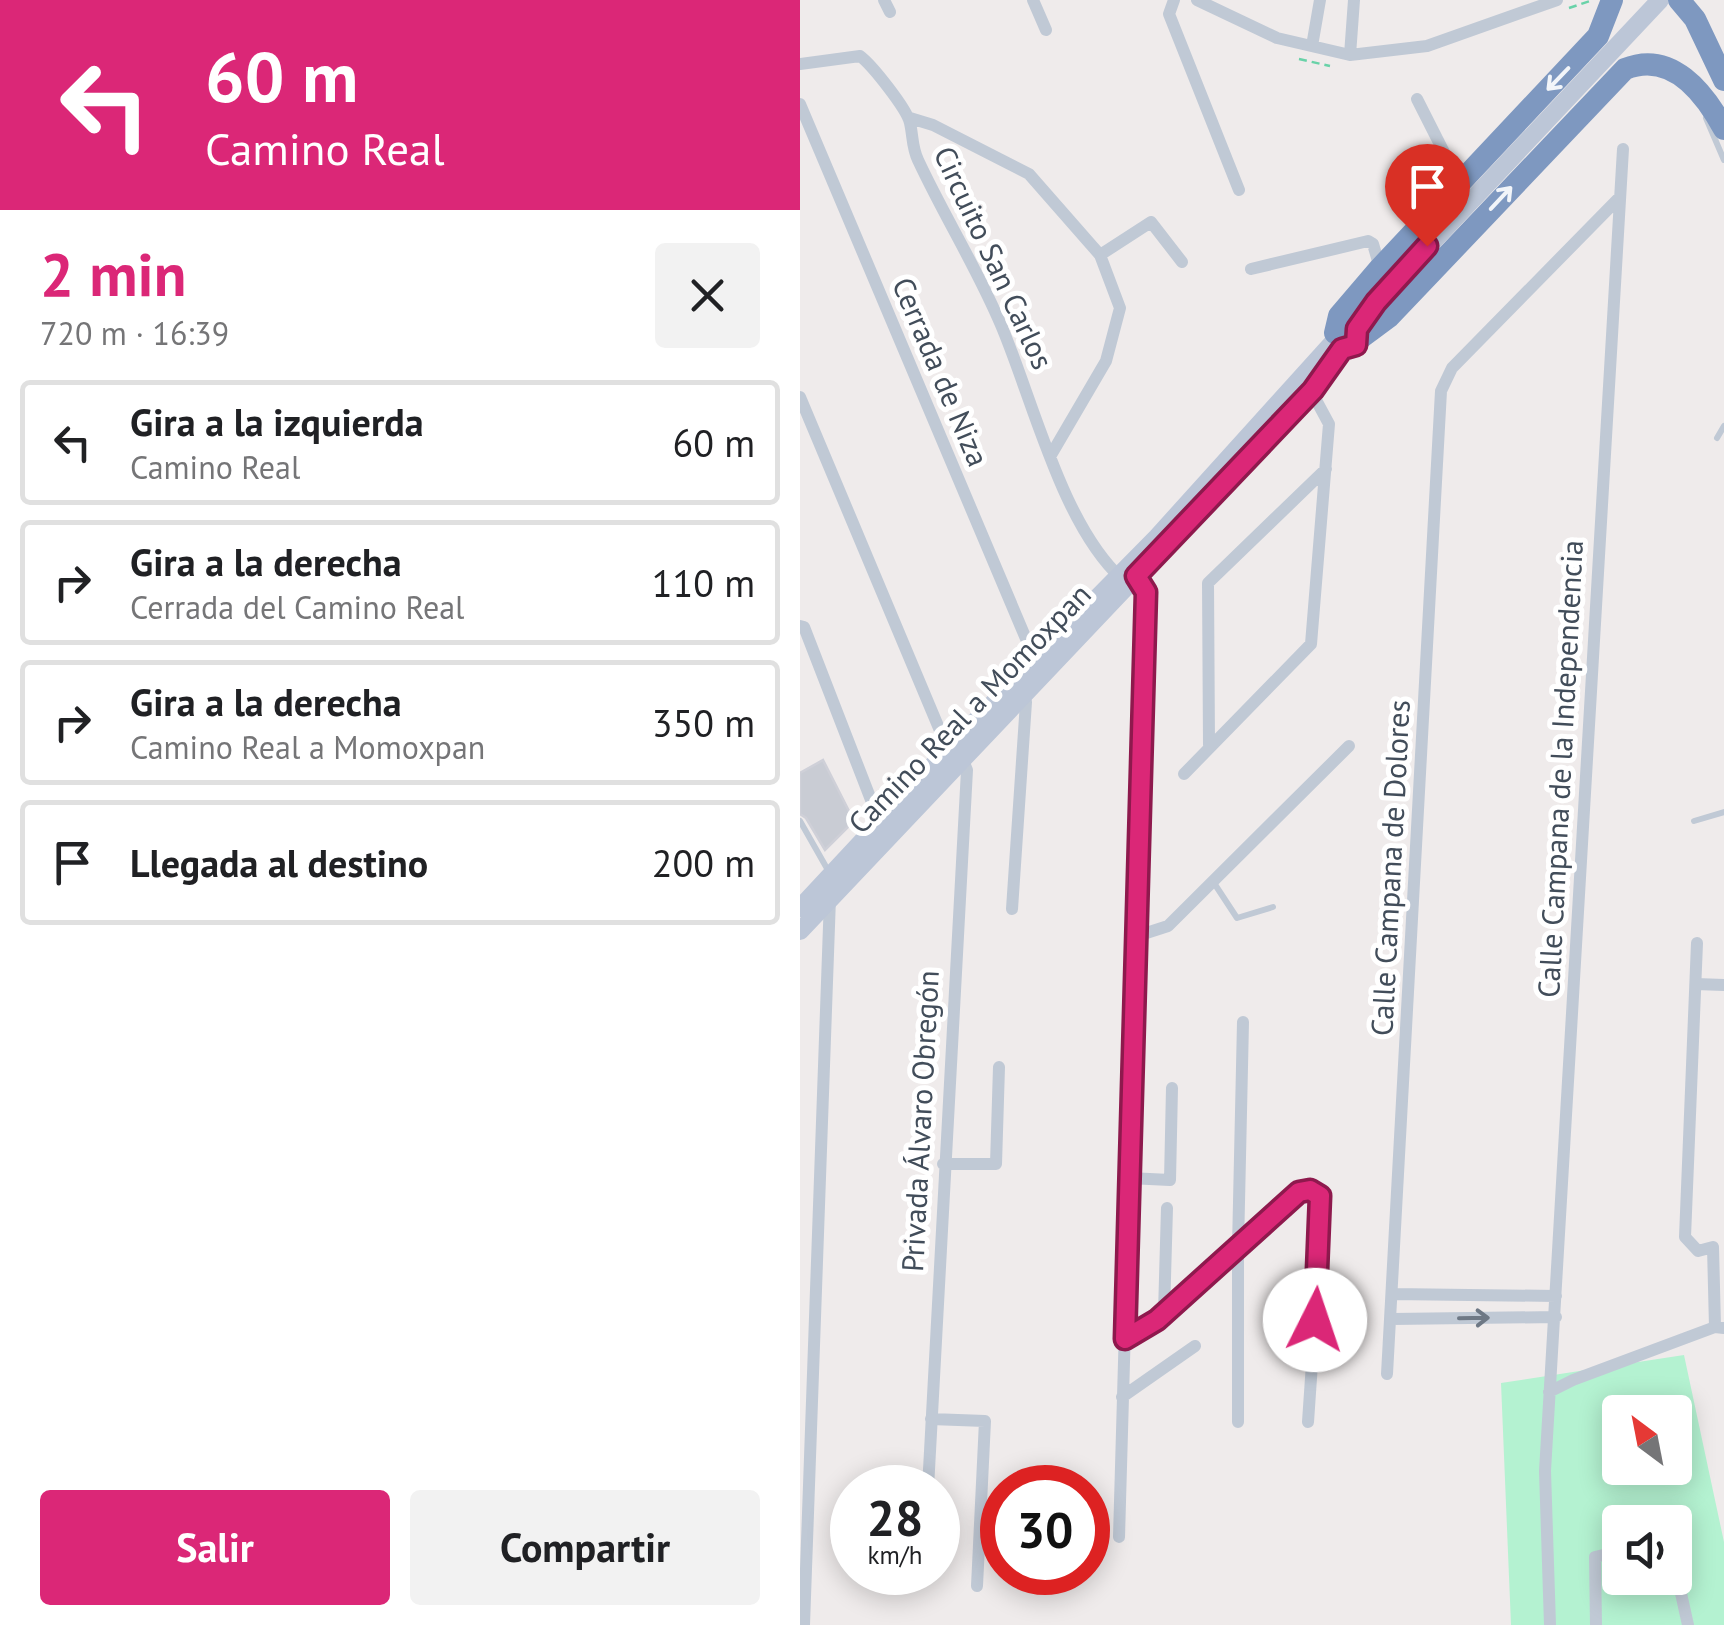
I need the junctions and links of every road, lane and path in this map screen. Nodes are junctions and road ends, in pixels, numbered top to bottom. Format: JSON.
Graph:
{"nodes":[{"id":1,"x":1033,"y":0,"type":"edge"},
{"id":2,"x":1174,"y":0,"type":"edge"},
{"id":3,"x":1197,"y":0,"type":"edge"},
{"id":4,"x":1320,"y":0,"type":"edge"},
{"id":5,"x":1354,"y":0,"type":"edge"},
{"id":6,"x":1557,"y":0,"type":"edge"},
{"id":7,"x":1612,"y":0,"type":"edge"},
{"id":8,"x":1660,"y":0,"type":"edge"},
{"id":9,"x":1680,"y":0,"type":"edge"},
{"id":10,"x":1046,"y":30,"type":"dead end"},
{"id":11,"x":1312,"y":46,"type":"junction"},
{"id":12,"x":1350,"y":56,"type":"junction"},
{"id":13,"x":800,"y":64,"type":"edge"},
{"id":14,"x":1724,"y":80,"type":"edge"},
{"id":15,"x":1705,"y":97,"type":"junction"},
{"id":16,"x":1417,"y":99,"type":"dead end"},
{"id":17,"x":800,"y":104,"type":"edge"},
{"id":18,"x":910,"y":118,"type":"junction"},
{"id":19,"x":1724,"y":128,"type":"edge"},
{"id":20,"x":1623,"y":149,"type":"dead end"},
{"id":21,"x":1724,"y":160,"type":"edge"},
{"id":22,"x":1458,"y":182,"type":"junction"},
{"id":23,"x":1239,"y":190,"type":"dead end"},
{"id":24,"x":1619,"y":198,"type":"junction"},
{"id":25,"x":1100,"y":255,"type":"junction"},
{"id":26,"x":1182,"y":262,"type":"dead end"},
{"id":27,"x":1378,"y":262,"type":"junction"},
{"id":28,"x":1252,"y":269,"type":"dead end"},
{"id":29,"x":1343,"y":340,"type":"junction"},
{"id":30,"x":1307,"y":385,"type":"junction"},
{"id":31,"x":800,"y":398,"type":"edge"},
{"id":32,"x":1724,"y":426,"type":"edge"},
{"id":33,"x":1717,"y":438,"type":"dead end"},
{"id":34,"x":1051,"y":455,"type":"junction"},
{"id":35,"x":1326,"y":469,"type":"junction"},
{"id":36,"x":1126,"y":576,"type":"junction"},
{"id":37,"x":800,"y":626,"type":"edge"},
{"id":38,"x":1035,"y":660,"type":"junction"},
{"id":39,"x":1022,"y":695,"type":"junction"},
{"id":40,"x":1209,"y":746,"type":"junction"},
{"id":41,"x":1348,"y":746,"type":"dead end"},
{"id":42,"x":957,"y":752,"type":"junction"},
{"id":43,"x":1184,"y":774,"type":"dead end"},
{"id":44,"x":1724,"y":814,"type":"edge"},
{"id":45,"x":1694,"y":821,"type":"dead end"},
{"id":46,"x":800,"y":822,"type":"edge"},
{"id":47,"x":880,"y":822,"type":"junction"},
{"id":48,"x":831,"y":875,"type":"junction"},
{"id":49,"x":1213,"y":882,"type":"junction"},
{"id":50,"x":830,"y":897,"type":"junction"},
{"id":51,"x":1273,"y":907,"type":"dead end"},
{"id":52,"x":800,"y":908,"type":"edge"},
{"id":53,"x":1012,"y":909,"type":"dead end"},
{"id":54,"x":800,"y":931,"type":"edge"},
{"id":55,"x":1134,"y":937,"type":"junction"},
{"id":56,"x":1697,"y":943,"type":"dead end"},
{"id":57,"x":1696,"y":984,"type":"junction"},
{"id":58,"x":1724,"y":985,"type":"edge"},
{"id":59,"x":1243,"y":1022,"type":"dead end"},
{"id":60,"x":999,"y":1067,"type":"dead end"},
{"id":61,"x":1172,"y":1088,"type":"dead end"},
{"id":62,"x":943,"y":1164,"type":"junction"},
{"id":63,"x":1129,"y":1178,"type":"junction"},
{"id":64,"x":1167,"y":1208,"type":"dead end"},
{"id":65,"x":1719,"y":1245,"type":"edge"},
{"id":66,"x":1238,"y":1247,"type":"junction"},
{"id":67,"x":1394,"y":1294,"type":"junction"},
{"id":68,"x":1556,"y":1296,"type":"junction"},
{"id":69,"x":1164,"y":1313,"type":"junction"},
{"id":70,"x":1556,"y":1316,"type":"junction"},
{"id":71,"x":1392,"y":1319,"type":"junction"},
{"id":72,"x":1720,"y":1328,"type":"edge"},
{"id":73,"x":1125,"y":1339,"type":"junction"},
{"id":74,"x":1195,"y":1346,"type":"dead end"},
{"id":75,"x":1387,"y":1374,"type":"dead end"},
{"id":76,"x":1549,"y":1392,"type":"junction"},
{"id":77,"x":1122,"y":1397,"type":"junction"},
{"id":78,"x":931,"y":1419,"type":"junction"},
{"id":79,"x":1238,"y":1422,"type":"dead end"},
{"id":80,"x":1308,"y":1422,"type":"dead end"},
{"id":81,"x":929,"y":1465,"type":"edge"},
{"id":82,"x":1119,"y":1537,"type":"dead end"},
{"id":83,"x":1602,"y":1555,"type":"edge"},
{"id":84,"x":977,"y":1586,"type":"dead end"},
{"id":85,"x":1681,"y":1595,"type":"edge"},
{"id":86,"x":804,"y":1625,"type":"edge"},
{"id":87,"x":1550,"y":1625,"type":"edge"},
{"id":88,"x":1596,"y":1625,"type":"edge"},
{"id":89,"x":1688,"y":1625,"type":"edge"}],
"edges":[{"from":1,"to":10,"type":"street"},
{"from":2,"to":23,"type":"street"},
{"from":3,"to":11,"type":"street"},
{"from":4,"to":11,"type":"street"},
{"from":5,"to":12,"type":"street"},
{"from":6,"to":12,"type":"street"},
{"from":7,"to":22,"type":"highway","one_way":true},
{"from":8,"to":29,"type":"street","name":"Camino Real a Momoxpan"},
{"from":9,"to":14,"type":"highway"},
{"from":11,"to":12,"type":"street"},
{"from":13,"to":18,"type":"street"},
{"from":15,"to":19,"type":"highway"},
{"from":15,"to":21,"type":"lane"},
{"from":29,"to":15,"type":"highway","one_way":true},
{"from":16,"to":22,"type":"street"},
{"from":17,"to":38,"type":"street","name":"Cerrada de Niza"},
{"from":18,"to":25,"type":"street","name":"Circuito San Carlos"},
{"from":18,"to":34,"type":"street","name":"Circuito San Carlos"},
{"from":20,"to":24,"type":"street","name":"Calle Campana de la Independencia"},
{"from":22,"to":27,"type":"highway"},
{"from":24,"to":67,"type":"street","name":"Calle Campana de Dolores"},
{"from":24,"to":68,"type":"street","name":"Calle Campana de la Independencia"},
{"from":25,"to":26,"type":"street"},
{"from":25,"to":34,"type":"street","name":"Circuito San Carlos"},
{"from":27,"to":28,"type":"street"},
{"from":27,"to":29,"type":"highway"},
{"from":29,"to":30,"type":"street","name":"Camino Real a Momoxpan"},
{"from":30,"to":35,"type":"street"},
{"from":30,"to":36,"type":"street","name":"Camino Real a Momoxpan"},
{"from":31,"to":42,"type":"street"},
{"from":32,"to":33,"type":"lane"},
{"from":34,"to":36,"type":"street","name":"Circuito San Carlos"},
{"from":35,"to":40,"type":"street"},
{"from":35,"to":40,"type":"street"},
{"from":36,"to":38,"type":"street","name":"Camino Real a Momoxpan"},
{"from":36,"to":39,"type":"street","name":"Camino Real a Momoxpan"},
{"from":36,"to":55,"type":"street"},
{"from":37,"to":47,"type":"street"},
{"from":38,"to":42,"type":"street","name":"Camino Real a Momoxpan"},
{"from":39,"to":42,"type":"street","name":"Camino Real a Momoxpan"},
{"from":39,"to":53,"type":"street"},
{"from":40,"to":43,"type":"street"},
{"from":41,"to":49,"type":"street"},
{"from":42,"to":47,"type":"street","name":"Camino Real a Momoxpan"},
{"from":42,"to":50,"type":"street","name":"Camino Real a Momoxpan"},
{"from":42,"to":62,"type":"street","name":"Privada Álvaro Obregón"},
{"from":44,"to":45,"type":"lane"},
{"from":46,"to":48,"type":"lane"},
{"from":47,"to":48,"type":"street","name":"Camino Real a Momoxpan"},
{"from":48,"to":50,"type":"street"},
{"from":48,"to":52,"type":"street","name":"Camino Real a Momoxpan"},
{"from":49,"to":51,"type":"lane"},
{"from":49,"to":55,"type":"street"},
{"from":50,"to":54,"type":"street","name":"Camino Real a Momoxpan"},
{"from":50,"to":86,"type":"street"},
{"from":55,"to":63,"type":"street"},
{"from":56,"to":57,"type":"street"},
{"from":57,"to":58,"type":"street"},
{"from":57,"to":65,"type":"street"},
{"from":59,"to":66,"type":"street"},
{"from":60,"to":62,"type":"street"},
{"from":61,"to":63,"type":"street"},
{"from":62,"to":78,"type":"street","name":"Privada Álvaro Obregón"},
{"from":63,"to":73,"type":"street"},
{"from":64,"to":69,"type":"street"},
{"from":65,"to":72,"type":"street"},
{"from":66,"to":69,"type":"street"},
{"from":66,"to":79,"type":"street"},
{"from":66,"to":80,"type":"street"},
{"from":67,"to":68,"type":"street"},
{"from":67,"to":71,"type":"street","name":"Calle Campana de Dolores"},
{"from":68,"to":70,"type":"street","name":"Calle Campana de la Independencia"},
{"from":69,"to":73,"type":"street"},
{"from":71,"to":70,"type":"street","one_way":true},
{"from":70,"to":76,"type":"street","name":"Calle Campana de la Independencia"},
{"from":71,"to":75,"type":"street","name":"Calle Campana de Dolores"},
{"from":72,"to":76,"type":"street"},
{"from":73,"to":77,"type":"street"},
{"from":74,"to":77,"type":"street"},
{"from":76,"to":87,"type":"street","name":"Calle Campana de la Independencia"},
{"from":77,"to":82,"type":"street"},
{"from":78,"to":81,"type":"street","name":"Privada Álvaro Obregón"},
{"from":78,"to":84,"type":"street"},
{"from":83,"to":88,"type":"street"},
{"from":85,"to":89,"type":"street"}]}
